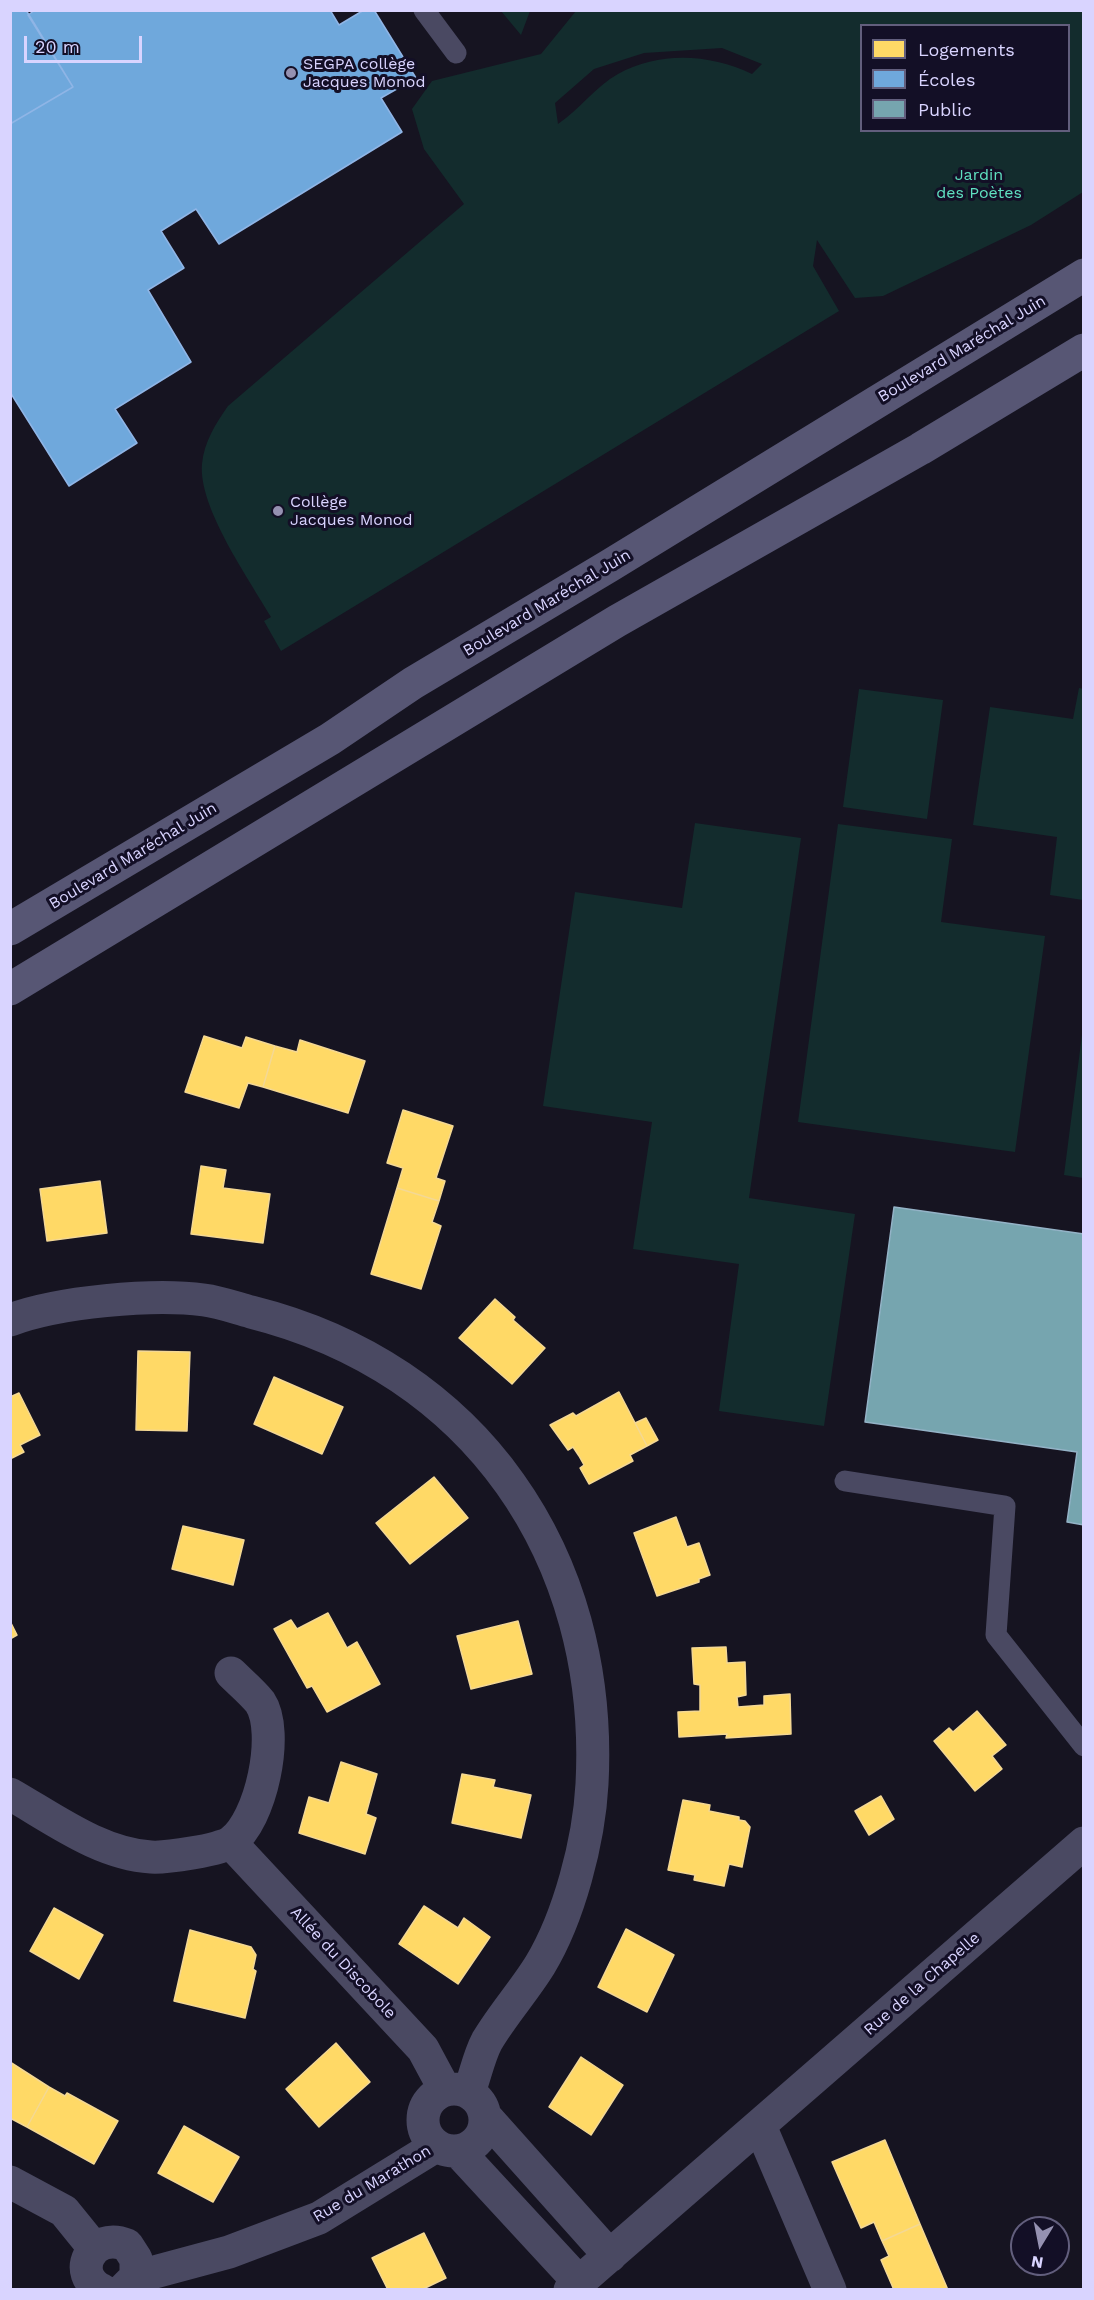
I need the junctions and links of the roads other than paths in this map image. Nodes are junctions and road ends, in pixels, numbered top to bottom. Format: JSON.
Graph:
{"nodes":[{"id":1,"x":424,"y":10,"type":"edge"},
{"id":2,"x":456,"y":53,"type":"dead end"},
{"id":3,"x":1083,"y":275,"type":"edge"},
{"id":4,"x":1083,"y":350,"type":"edge"},
{"id":5,"x":10,"y":929,"type":"edge"},
{"id":6,"x":10,"y":989,"type":"edge"},
{"id":7,"x":10,"y":1320,"type":"edge"},
{"id":8,"x":846,"y":1481,"type":"dead end"},
{"id":9,"x":231,"y":1673,"type":"dead end"},
{"id":10,"x":1083,"y":1746,"type":"edge"},
{"id":11,"x":10,"y":1794,"type":"edge"},
{"id":12,"x":231,"y":1843,"type":"junction"},
{"id":13,"x":1083,"y":1843,"type":"edge"},
{"id":14,"x":466,"y":2100,"type":"junction"},
{"id":15,"x":760,"y":2126,"type":"junction"},
{"id":16,"x":447,"y":2148,"type":"junction"},
{"id":17,"x":10,"y":2182,"type":"edge"},
{"id":18,"x":94,"y":2248,"type":"junction"},
{"id":19,"x":610,"y":2256,"type":"junction"},
{"id":20,"x":574,"y":2285,"type":"edge"},
{"id":21,"x":110,"y":2286,"type":"edge"},
{"id":22,"x":830,"y":2289,"type":"edge"}],
"edges":[{"from":1,"to":2,"type":"lane"},
{"from":3,"to":5,"type":"main road","name":"Boulevard Maréchal Juin"},
{"from":4,"to":6,"type":"main road"},
{"from":7,"to":14,"type":"street"},
{"from":8,"to":10,"type":"lane"},
{"from":9,"to":12,"type":"street"},
{"from":11,"to":12,"type":"street"},
{"from":12,"to":14,"type":"street","name":"Allée du Discobole"},
{"from":13,"to":15,"type":"street","name":"Rue de la Chapelle"},
{"from":14,"to":16,"type":"street"},
{"from":14,"to":16,"type":"street"},
{"from":14,"to":19,"type":"street"},
{"from":15,"to":19,"type":"street","name":"Rue de la Chapelle"},
{"from":15,"to":22,"type":"street"},
{"from":16,"to":20,"type":"street"},
{"from":16,"to":21,"type":"street","name":"Rue du Marathon"},
{"from":17,"to":18,"type":"street"},
{"from":18,"to":21,"type":"street"},
{"from":18,"to":21,"type":"street"},
{"from":19,"to":20,"type":"street","name":"Rue de la Chapelle"}]}
